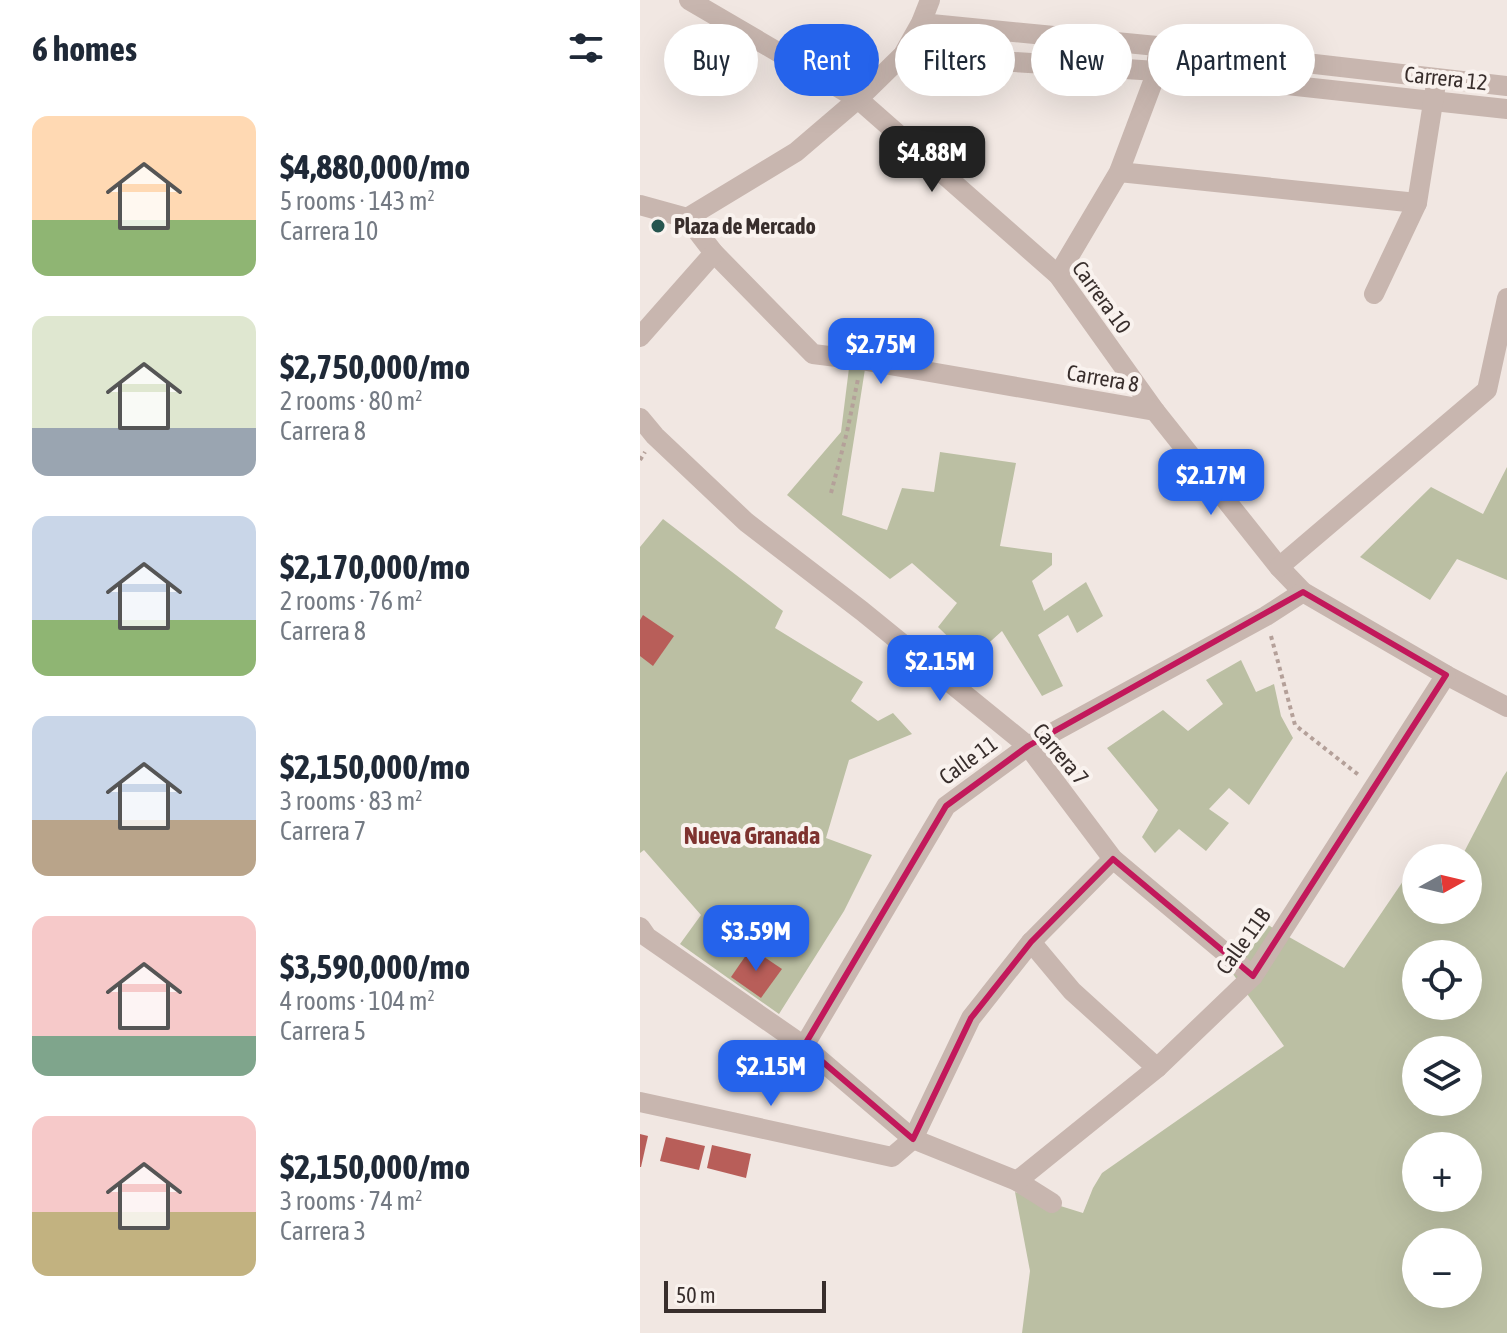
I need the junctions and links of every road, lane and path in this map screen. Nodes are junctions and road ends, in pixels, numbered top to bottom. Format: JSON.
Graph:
{"nodes":[{"id":1,"x":689,"y":0,"type":"edge"},
{"id":2,"x":930,"y":0,"type":"edge"},
{"id":3,"x":921,"y":23,"type":"joint"},
{"id":4,"x":1148,"y":45,"type":"edge"},
{"id":5,"x":1015,"y":62,"type":"edge"},
{"id":6,"x":895,"y":63,"type":"edge"},
{"id":7,"x":1315,"y":63,"type":"edge"},
{"id":8,"x":1148,"y":70,"type":"edge"},
{"id":9,"x":1437,"y":77,"type":"junction"},
{"id":10,"x":1507,"y":86,"type":"edge"},
{"id":11,"x":1315,"y":88,"type":"edge"},
{"id":12,"x":1148,"y":95,"type":"edge"},
{"id":13,"x":858,"y":99,"type":"junction"},
{"id":14,"x":1434,"y":101,"type":"junction"},
{"id":15,"x":1507,"y":109,"type":"edge"},
{"id":16,"x":1119,"y":172,"type":"junction"},
{"id":17,"x":1417,"y":203,"type":"junction"},
{"id":18,"x":640,"y":205,"type":"edge"},
{"id":19,"x":687,"y":218,"type":"junction"},
{"id":20,"x":714,"y":253,"type":"junction"},
{"id":21,"x":1058,"y":275,"type":"junction"},
{"id":22,"x":1374,"y":294,"type":"dead end"},
{"id":23,"x":1507,"y":298,"type":"edge"},
{"id":24,"x":640,"y":337,"type":"edge"},
{"id":25,"x":861,"y":360,"type":"junction"},
{"id":26,"x":1487,"y":390,"type":"junction"},
{"id":27,"x":1507,"y":395,"type":"edge"},
{"id":28,"x":1155,"y":411,"type":"junction"},
{"id":29,"x":640,"y":418,"type":"edge"},
{"id":30,"x":831,"y":493,"type":"dead end"},
{"id":31,"x":1279,"y":567,"type":"junction"},
{"id":32,"x":1303,"y":592,"type":"junction"},
{"id":33,"x":1266,"y":616,"type":"junction"},
{"id":34,"x":1446,"y":675,"type":"junction"},
{"id":35,"x":1507,"y":707,"type":"edge"},
{"id":36,"x":1028,"y":746,"type":"junction"},
{"id":37,"x":1375,"y":787,"type":"junction"},
{"id":38,"x":1113,"y":859,"type":"junction"},
{"id":39,"x":640,"y":927,"type":"edge"},
{"id":40,"x":1031,"y":942,"type":"junction"},
{"id":41,"x":1253,"y":976,"type":"junction"},
{"id":42,"x":804,"y":1046,"type":"junction"},
{"id":43,"x":1157,"y":1068,"type":"junction"},
{"id":44,"x":640,"y":1102,"type":"edge"},
{"id":45,"x":913,"y":1139,"type":"junction"},
{"id":46,"x":1017,"y":1181,"type":"junction"},
{"id":47,"x":1052,"y":1203,"type":"dead end"}],
"edges":[{"from":1,"to":13,"type":"street","name":"Carrera 10"},
{"from":2,"to":3,"type":"street"},
{"from":3,"to":4,"type":"street","name":"Carrera 12"},
{"from":5,"to":8,"type":"street","name":"Carrera 12"},
{"from":6,"to":13,"type":"street"},
{"from":7,"to":9,"type":"street","name":"Carrera 12"},
{"from":9,"to":10,"type":"street","name":"Carrera 12"},
{"from":9,"to":14,"type":"street"},
{"from":11,"to":14,"type":"street","name":"Carrera 12"},
{"from":12,"to":16,"type":"street"},
{"from":13,"to":19,"type":"street"},
{"from":13,"to":21,"type":"street","name":"Carrera 10"},
{"from":14,"to":15,"type":"street","name":"Carrera 12"},
{"from":14,"to":17,"type":"street"},
{"from":16,"to":17,"type":"street"},
{"from":16,"to":21,"type":"street"},
{"from":17,"to":22,"type":"street"},
{"from":18,"to":19,"type":"street"},
{"from":19,"to":20,"type":"street","name":"Carrera 8"},
{"from":20,"to":24,"type":"street"},
{"from":20,"to":25,"type":"street","name":"Carrera 8"},
{"from":21,"to":28,"type":"street","name":"Carrera 10"},
{"from":23,"to":26,"type":"street"},
{"from":25,"to":28,"type":"street","name":"Carrera 8"},
{"from":25,"to":30,"type":"path"},
{"from":26,"to":27,"type":"street"},
{"from":26,"to":31,"type":"street"},
{"from":28,"to":31,"type":"street","name":"Carrera 8"},
{"from":29,"to":36,"type":"street","name":"Carrera 7"},
{"from":31,"to":32,"type":"street","name":"Carrera 8"},
{"from":32,"to":33,"type":"street","name":"Calle 11"},
{"from":32,"to":34,"type":"street","name":"Carrera 8"},
{"from":33,"to":36,"type":"street","name":"Calle 11"},
{"from":33,"to":37,"type":"path"},
{"from":34,"to":35,"type":"street","name":"Carrera 8"},
{"from":34,"to":37,"type":"street","name":"Calle 11B"},
{"from":36,"to":38,"type":"street","name":"Carrera 7"},
{"from":36,"to":42,"type":"street","name":"Calle 11"},
{"from":37,"to":41,"type":"street","name":"Calle 11B"},
{"from":38,"to":40,"type":"street"},
{"from":38,"to":41,"type":"street","name":"Carrera 7"},
{"from":39,"to":42,"type":"street"},
{"from":40,"to":43,"type":"street"},
{"from":40,"to":45,"type":"street"},
{"from":41,"to":43,"type":"street","name":"Calle 11B"},
{"from":42,"to":45,"type":"street"},
{"from":43,"to":46,"type":"street","name":"Calle 11B"},
{"from":44,"to":45,"type":"street"},
{"from":45,"to":46,"type":"street"},
{"from":46,"to":47,"type":"street"}]}
